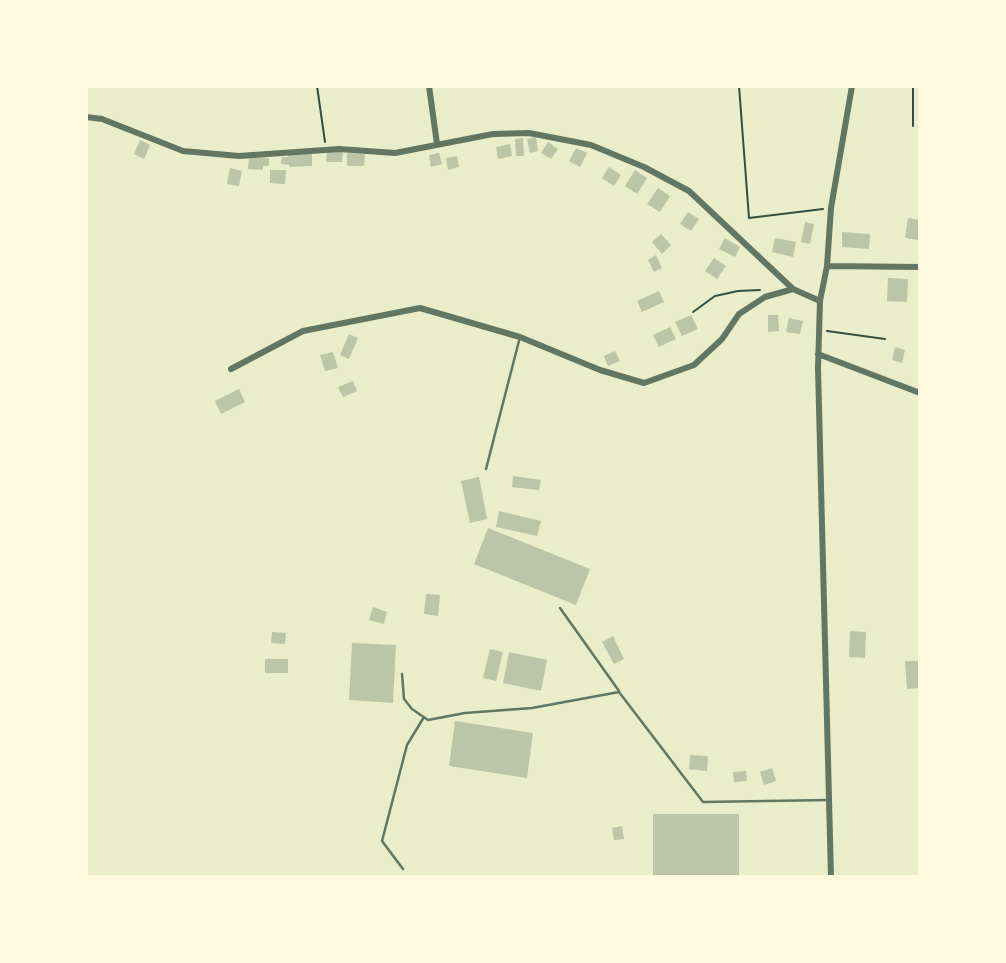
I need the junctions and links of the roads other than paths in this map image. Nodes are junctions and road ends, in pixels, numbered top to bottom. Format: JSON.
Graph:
{"nodes":[{"id":1,"x":429,"y":86,"type":"edge"},
{"id":2,"x":852,"y":86,"type":"edge"},
{"id":3,"x":86,"y":117,"type":"edge"},
{"id":4,"x":438,"y":144,"type":"junction"},
{"id":5,"x":827,"y":266,"type":"junction"},
{"id":6,"x":920,"y":267,"type":"edge"},
{"id":7,"x":793,"y":289,"type":"junction"},
{"id":8,"x":820,"y":301,"type":"junction"},
{"id":9,"x":520,"y":337,"type":"junction"},
{"id":10,"x":818,"y":354,"type":"junction"},
{"id":11,"x":231,"y":369,"type":"dead end"},
{"id":12,"x":920,"y":393,"type":"edge"},
{"id":13,"x":486,"y":469,"type":"dead end"},
{"id":14,"x":560,"y":608,"type":"dead end"},
{"id":15,"x":402,"y":674,"type":"dead end"},
{"id":16,"x":620,"y":692,"type":"junction"},
{"id":17,"x":424,"y":717,"type":"junction"},
{"id":18,"x":829,"y":800,"type":"junction"},
{"id":19,"x":403,"y":869,"type":"dead end"},
{"id":20,"x":831,"y":877,"type":"edge"}],
"edges":[{"from":1,"to":4,"type":"street"},
{"from":2,"to":5,"type":"street"},
{"from":3,"to":4,"type":"street"},
{"from":4,"to":7,"type":"street"},
{"from":5,"to":6,"type":"street"},
{"from":5,"to":8,"type":"street"},
{"from":7,"to":8,"type":"street"},
{"from":7,"to":9,"type":"street"},
{"from":8,"to":10,"type":"street"},
{"from":9,"to":11,"type":"street"},
{"from":9,"to":13,"type":"lane"},
{"from":10,"to":12,"type":"street"},
{"from":10,"to":18,"type":"street"},
{"from":14,"to":16,"type":"lane"},
{"from":15,"to":17,"type":"lane"},
{"from":16,"to":17,"type":"lane"},
{"from":16,"to":18,"type":"lane"},
{"from":17,"to":19,"type":"lane"},
{"from":18,"to":20,"type":"street"}]}
